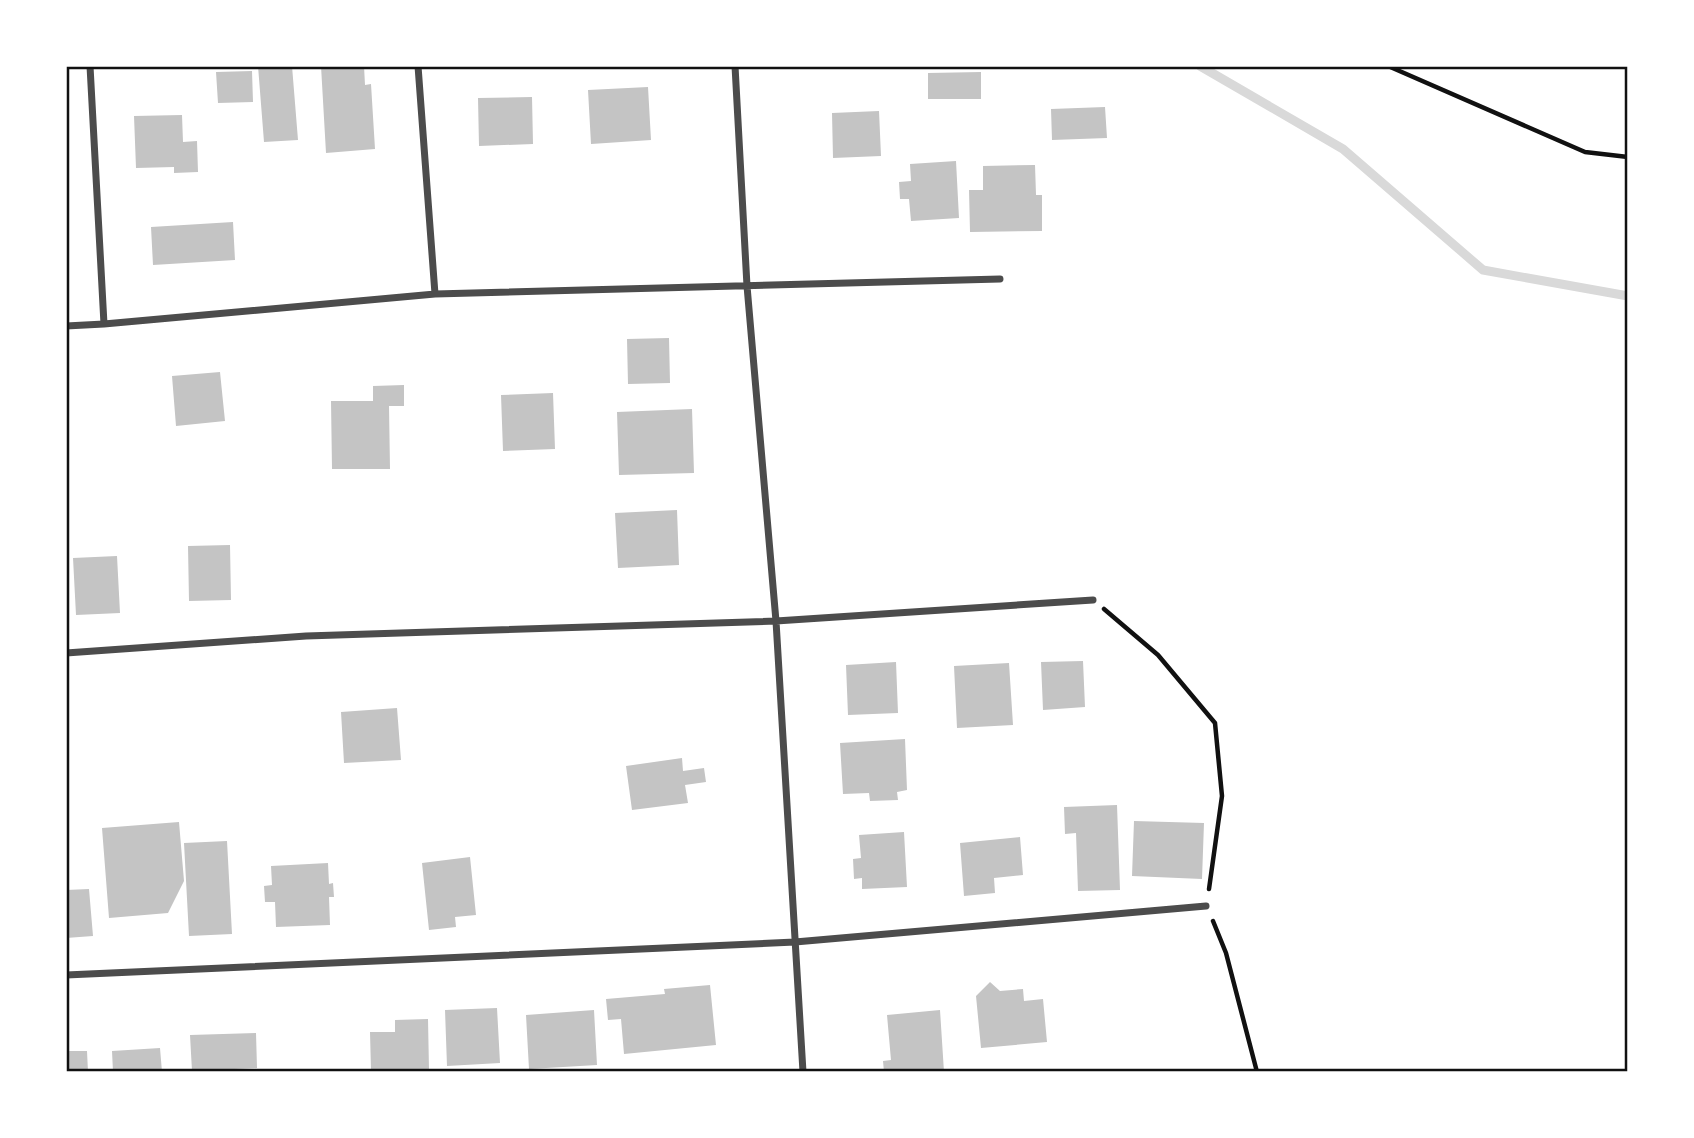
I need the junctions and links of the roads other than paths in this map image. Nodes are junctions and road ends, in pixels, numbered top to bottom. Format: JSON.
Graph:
{"nodes":[{"id":1,"x":90,"y":66,"type":"edge"},
{"id":2,"x":418,"y":66,"type":"edge"},
{"id":3,"x":735,"y":66,"type":"edge"},
{"id":4,"x":1000,"y":279,"type":"dead end"},
{"id":5,"x":747,"y":286,"type":"junction"},
{"id":6,"x":435,"y":294,"type":"junction"},
{"id":7,"x":104,"y":324,"type":"junction"},
{"id":8,"x":66,"y":326,"type":"edge"},
{"id":9,"x":1093,"y":600,"type":"road end"},
{"id":10,"x":776,"y":621,"type":"junction"},
{"id":11,"x":66,"y":653,"type":"edge"},
{"id":12,"x":1206,"y":906,"type":"road end"},
{"id":13,"x":795,"y":942,"type":"junction"},
{"id":14,"x":66,"y":975,"type":"edge"},
{"id":15,"x":803,"y":1072,"type":"edge"}],
"edges":[{"from":1,"to":7,"type":"street"},
{"from":2,"to":6,"type":"street"},
{"from":3,"to":5,"type":"street"},
{"from":4,"to":5,"type":"street"},
{"from":5,"to":6,"type":"street"},
{"from":5,"to":10,"type":"street"},
{"from":6,"to":7,"type":"street"},
{"from":7,"to":8,"type":"street"},
{"from":9,"to":10,"type":"street"},
{"from":10,"to":11,"type":"street"},
{"from":10,"to":13,"type":"street"},
{"from":12,"to":13,"type":"street"},
{"from":13,"to":14,"type":"street"},
{"from":13,"to":15,"type":"street"}]}
